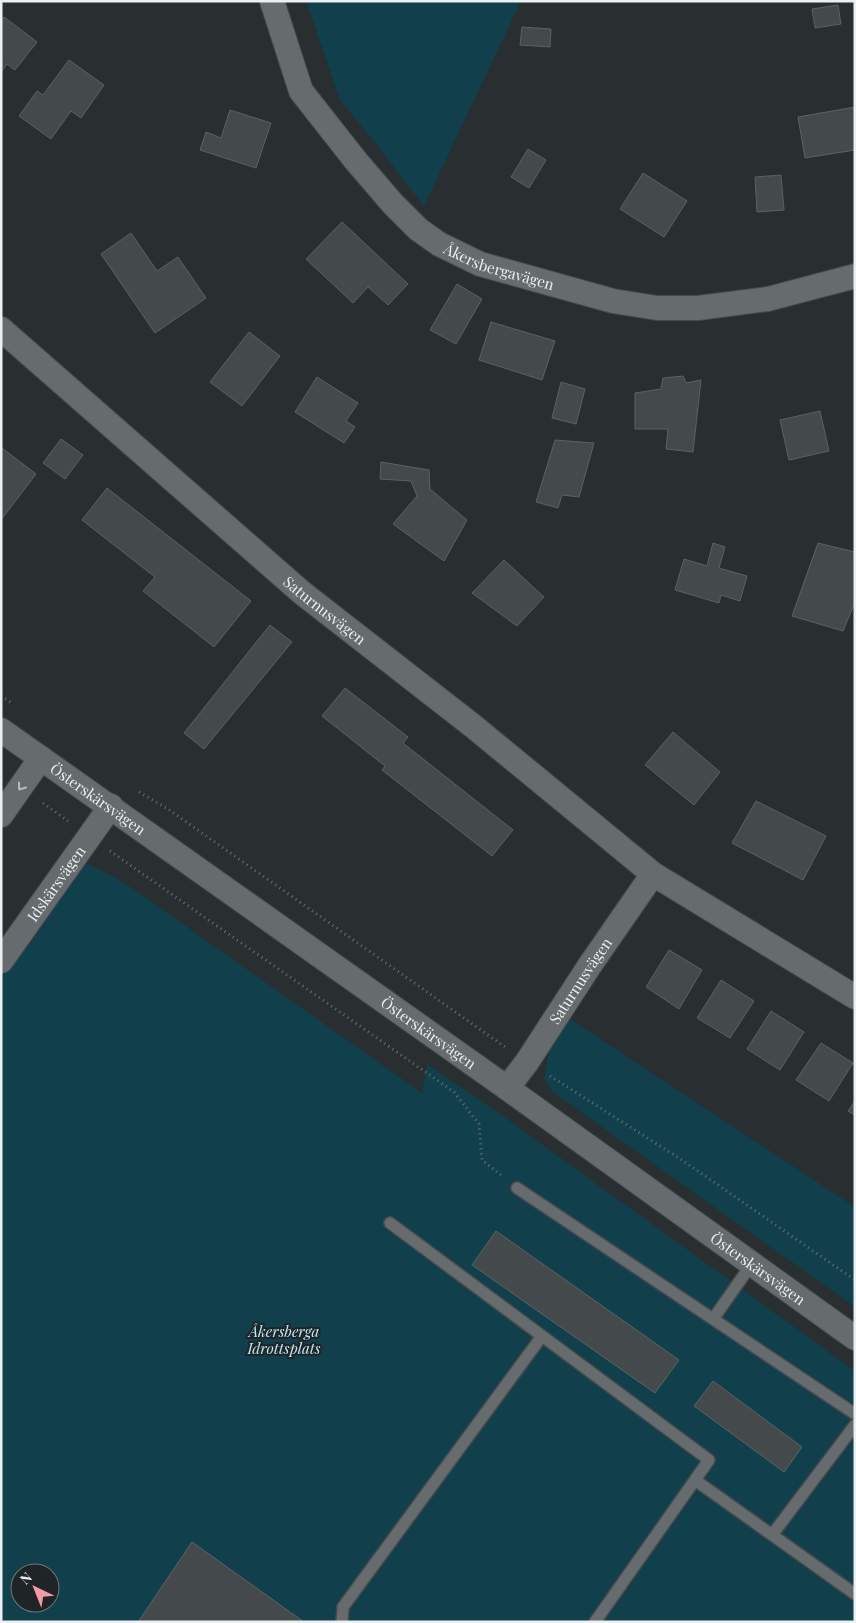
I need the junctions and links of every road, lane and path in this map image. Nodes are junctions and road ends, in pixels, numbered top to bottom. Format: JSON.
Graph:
{"nodes":[{"id":1,"x":272,"y":1,"type":"edge"},
{"id":2,"x":853,"y":1,"type":"edge"},
{"id":3,"x":855,"y":7,"type":"edge"},
{"id":4,"x":855,"y":276,"type":"edge"},
{"id":5,"x":3,"y":335,"type":"edge"},
{"id":6,"x":1,"y":696,"type":"edge"},
{"id":7,"x":17,"y":707,"type":"dead end"},
{"id":8,"x":1,"y":730,"type":"edge"},
{"id":9,"x":41,"y":758,"type":"junction"},
{"id":10,"x":21,"y":788,"type":"junction"},
{"id":11,"x":132,"y":788,"type":"dead end"},
{"id":12,"x":111,"y":806,"type":"junction"},
{"id":13,"x":1,"y":815,"type":"edge"},
{"id":14,"x":90,"y":836,"type":"junction"},
{"id":15,"x":653,"y":874,"type":"junction"},
{"id":16,"x":1,"y":961,"type":"edge"},
{"id":17,"x":855,"y":997,"type":"edge"},
{"id":18,"x":527,"y":1062,"type":"junction"},
{"id":19,"x":508,"y":1088,"type":"junction"},
{"id":20,"x":517,"y":1188,"type":"joint"},
{"id":21,"x":390,"y":1223,"type":"dead end"},
{"id":22,"x":751,"y":1265,"type":"junction"},
{"id":23,"x":855,"y":1280,"type":"edge"},
{"id":24,"x":713,"y":1319,"type":"junction"},
{"id":25,"x":542,"y":1336,"type":"junction"},
{"id":26,"x":855,"y":1338,"type":"edge"},
{"id":27,"x":855,"y":1414,"type":"edge"},
{"id":28,"x":855,"y":1425,"type":"edge"},
{"id":29,"x":696,"y":1480,"type":"junction"},
{"id":30,"x":772,"y":1535,"type":"junction"},
{"id":31,"x":855,"y":1594,"type":"edge"},
{"id":32,"x":342,"y":1622,"type":"edge"},
{"id":33,"x":595,"y":1622,"type":"edge"}],
"edges":[{"from":1,"to":4,"type":"street","name":"Åkersbergavägen"},
{"from":2,"to":3,"type":"path"},
{"from":5,"to":15,"type":"street","name":"Saturnusvägen"},
{"from":6,"to":7,"type":"path"},
{"from":8,"to":9,"type":"street","name":"Österskärsvägen"},
{"from":9,"to":10,"type":"street","one_way":true},
{"from":9,"to":12,"type":"street","name":"Österskärsvägen"},
{"from":10,"to":13,"type":"street"},
{"from":10,"to":14,"type":"path"},
{"from":11,"to":18,"type":"path"},
{"from":12,"to":14,"type":"street","name":"Idskärsvägen"},
{"from":12,"to":19,"type":"street","name":"Österskärsvägen"},
{"from":14,"to":16,"type":"street","name":"Idskärsvägen"},
{"from":14,"to":20,"type":"path"},
{"from":15,"to":17,"type":"street","name":"Saturnusvägen"},
{"from":15,"to":18,"type":"street","name":"Saturnusvägen"},
{"from":18,"to":19,"type":"street","name":"Saturnusvägen"},
{"from":18,"to":23,"type":"path"},
{"from":19,"to":22,"type":"street","name":"Österskärsvägen"},
{"from":20,"to":24,"type":"lane"},
{"from":21,"to":25,"type":"lane"},
{"from":22,"to":24,"type":"lane"},
{"from":22,"to":26,"type":"street","name":"Österskärsvägen"},
{"from":24,"to":27,"type":"lane"},
{"from":25,"to":29,"type":"lane"},
{"from":25,"to":32,"type":"lane"},
{"from":28,"to":30,"type":"lane"},
{"from":29,"to":30,"type":"lane"},
{"from":29,"to":33,"type":"lane"},
{"from":30,"to":31,"type":"lane"}]}
